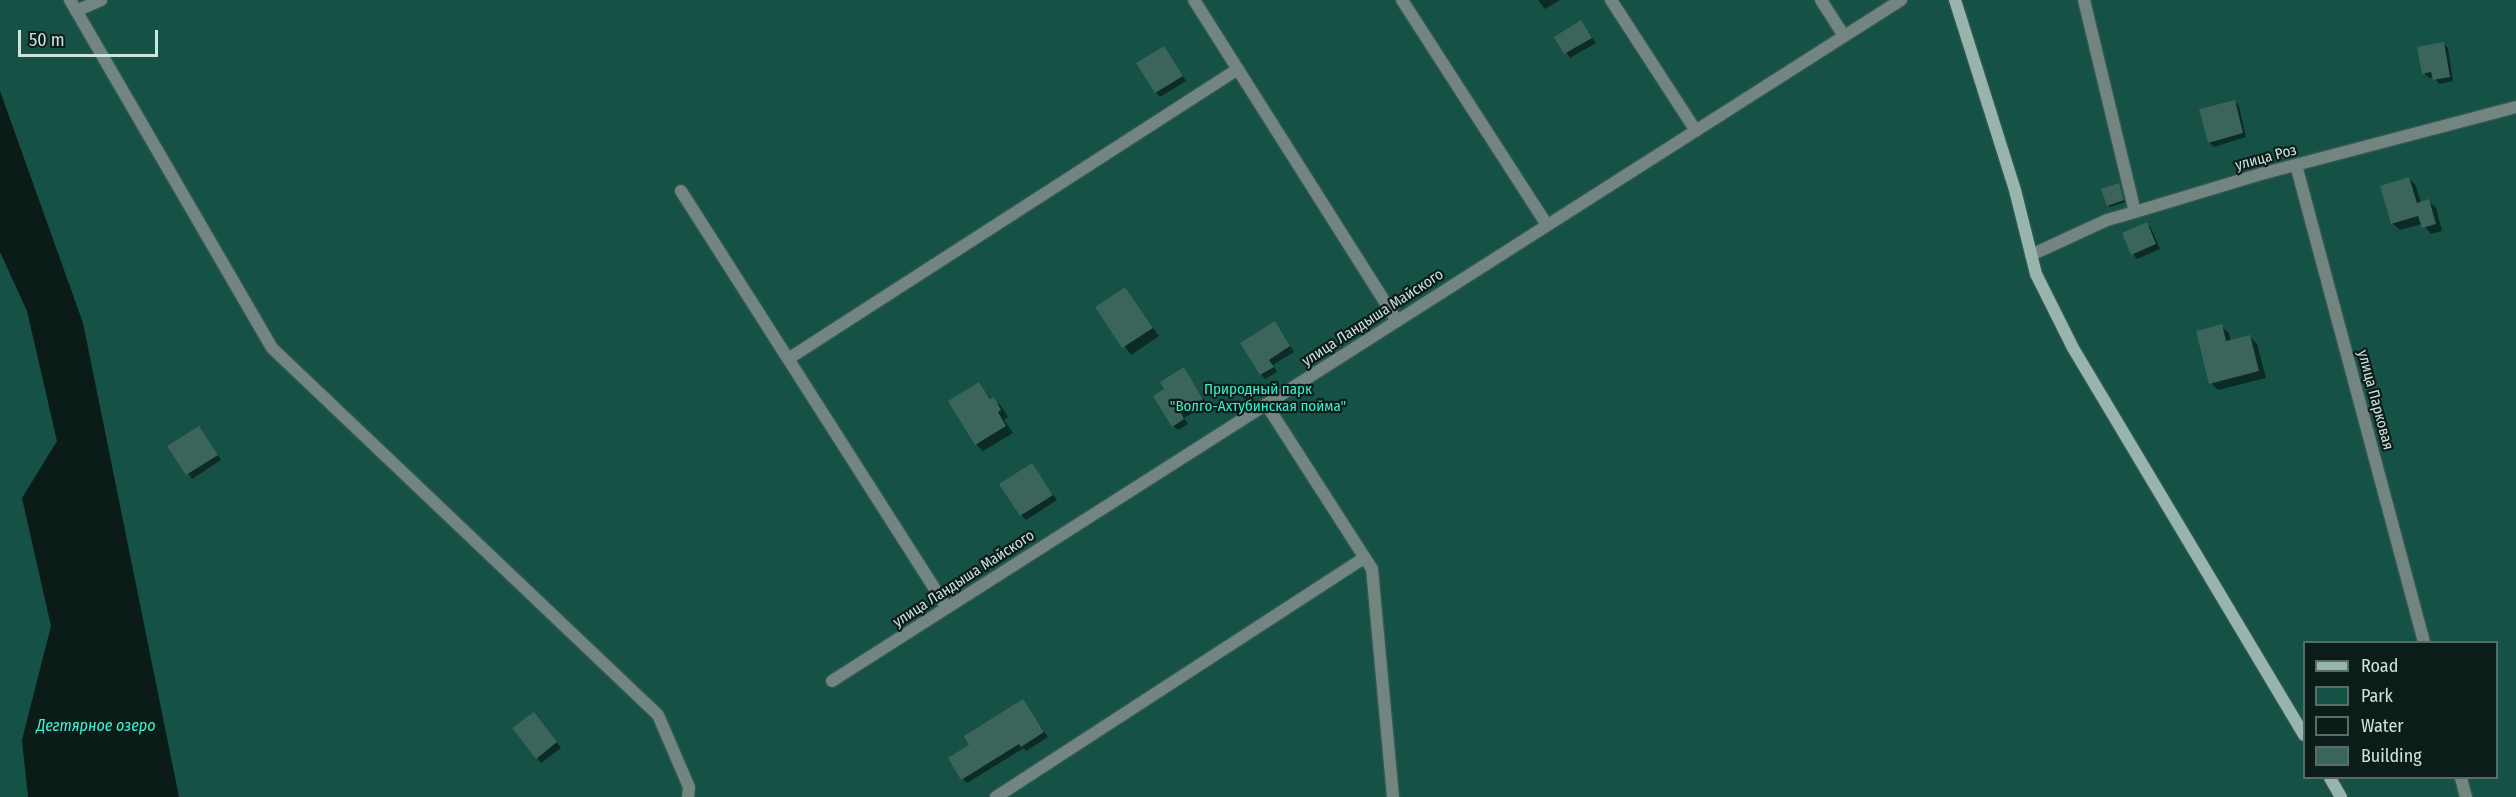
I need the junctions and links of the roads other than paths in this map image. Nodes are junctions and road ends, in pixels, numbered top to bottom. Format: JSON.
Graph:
{"nodes":[{"id":1,"x":101,"y":0,"type":"edge"},
{"id":2,"x":1194,"y":0,"type":"edge"},
{"id":3,"x":1402,"y":0,"type":"edge"},
{"id":4,"x":1611,"y":0,"type":"edge"},
{"id":5,"x":1821,"y":0,"type":"edge"},
{"id":6,"x":1901,"y":0,"type":"edge"},
{"id":7,"x":1955,"y":0,"type":"edge"},
{"id":8,"x":2084,"y":0,"type":"edge"},
{"id":9,"x":73,"y":5,"type":"edge"},
{"id":10,"x":1844,"y":36,"type":"junction"},
{"id":11,"x":1238,"y":69,"type":"junction"},
{"id":12,"x":2516,"y":107,"type":"edge"},
{"id":13,"x":1696,"y":130,"type":"junction"},
{"id":14,"x":2296,"y":165,"type":"junction"},
{"id":15,"x":681,"y":191,"type":"dead end"},
{"id":16,"x":2135,"y":212,"type":"junction"},
{"id":17,"x":1547,"y":225,"type":"junction"},
{"id":18,"x":2031,"y":255,"type":"junction"},
{"id":19,"x":1397,"y":321,"type":"junction"},
{"id":20,"x":788,"y":359,"type":"junction"},
{"id":21,"x":1266,"y":404,"type":"junction"},
{"id":22,"x":1364,"y":558,"type":"junction"},
{"id":23,"x":947,"y":608,"type":"junction"},
{"id":24,"x":2424,"y":641,"type":"edge"},
{"id":25,"x":832,"y":681,"type":"dead end"},
{"id":26,"x":2303,"y":733,"type":"edge"},
{"id":27,"x":2331,"y":779,"type":"edge"},
{"id":28,"x":2462,"y":779,"type":"edge"},
{"id":29,"x":688,"y":797,"type":"edge"},
{"id":30,"x":996,"y":797,"type":"edge"},
{"id":31,"x":1393,"y":797,"type":"edge"},
{"id":32,"x":2341,"y":797,"type":"edge"},
{"id":33,"x":2466,"y":797,"type":"edge"}],
"edges":[{"from":1,"to":9,"type":"street"},
{"from":2,"to":11,"type":"street"},
{"from":3,"to":17,"type":"street"},
{"from":4,"to":13,"type":"street"},
{"from":5,"to":10,"type":"street"},
{"from":6,"to":10,"type":"street","name":"улица Ландыша Майского"},
{"from":7,"to":18,"type":"street"},
{"from":8,"to":16,"type":"street"},
{"from":9,"to":29,"type":"street"},
{"from":10,"to":13,"type":"street","name":"улица Ландыша Майского"},
{"from":11,"to":19,"type":"street"},
{"from":11,"to":20,"type":"street"},
{"from":12,"to":14,"type":"street","name":"улица Роз"},
{"from":13,"to":17,"type":"street","name":"улица Ландыша Майского"},
{"from":14,"to":16,"type":"street","name":"улица Роз"},
{"from":14,"to":24,"type":"street","name":"улица Парковая"},
{"from":15,"to":20,"type":"street"},
{"from":16,"to":18,"type":"street","name":"улица Роз"},
{"from":17,"to":19,"type":"street","name":"улица Ландыша Майского"},
{"from":18,"to":26,"type":"street"},
{"from":19,"to":21,"type":"street","name":"улица Ландыша Майского"},
{"from":20,"to":23,"type":"street"},
{"from":21,"to":22,"type":"street"},
{"from":21,"to":23,"type":"street","name":"улица Ландыша Майского"},
{"from":22,"to":30,"type":"street"},
{"from":22,"to":31,"type":"street"},
{"from":23,"to":25,"type":"street","name":"улица Ландыша Майского"},
{"from":27,"to":32,"type":"street"},
{"from":28,"to":33,"type":"street"}]}
